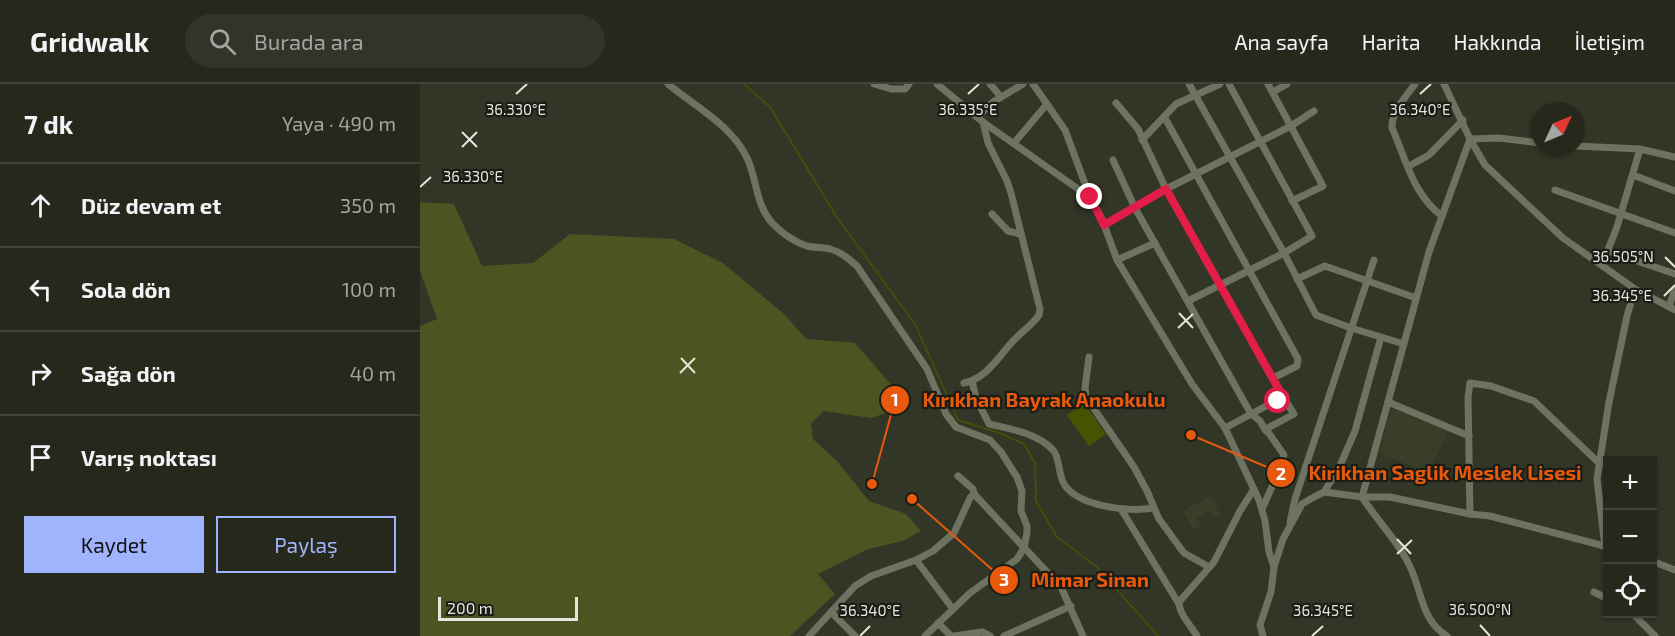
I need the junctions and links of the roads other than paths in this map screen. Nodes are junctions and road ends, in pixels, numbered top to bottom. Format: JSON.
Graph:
{"nodes":[{"id":1,"x":668,"y":84,"type":"edge"},
{"id":2,"x":874,"y":84,"type":"edge"},
{"id":3,"x":909,"y":84,"type":"edge"},
{"id":4,"x":937,"y":84,"type":"edge"},
{"id":5,"x":990,"y":84,"type":"edge"},
{"id":6,"x":1023,"y":84,"type":"edge"},
{"id":7,"x":1033,"y":84,"type":"edge"},
{"id":8,"x":1189,"y":84,"type":"edge"},
{"id":9,"x":1220,"y":84,"type":"edge"},
{"id":10,"x":1229,"y":84,"type":"edge"},
{"id":11,"x":1268,"y":84,"type":"edge"},
{"id":12,"x":1287,"y":84,"type":"edge"},
{"id":13,"x":1415,"y":84,"type":"edge"},
{"id":14,"x":1444,"y":84,"type":"edge"},
{"id":15,"x":1273,"y":92,"type":"junction"},
{"id":16,"x":1000,"y":97,"type":"junction"},
{"id":17,"x":1195,"y":97,"type":"junction"},
{"id":18,"x":1116,"y":103,"type":"dead end"},
{"id":19,"x":1047,"y":104,"type":"junction"},
{"id":20,"x":1314,"y":111,"type":"dead end"},
{"id":21,"x":977,"y":117,"type":"junction"},
{"id":22,"x":1165,"y":118,"type":"junction"},
{"id":23,"x":1463,"y":120,"type":"junction"},
{"id":24,"x":983,"y":122,"type":"junction"},
{"id":25,"x":1292,"y":126,"type":"junction"},
{"id":26,"x":1470,"y":139,"type":"junction"},
{"id":27,"x":1142,"y":140,"type":"junction"},
{"id":28,"x":1260,"y":142,"type":"junction"},
{"id":29,"x":1531,"y":142,"type":"edge"},
{"id":30,"x":1014,"y":143,"type":"junction"},
{"id":31,"x":1585,"y":146,"type":"edge"},
{"id":32,"x":1641,"y":149,"type":"junction"},
{"id":33,"x":1675,"y":158,"type":"edge"},
{"id":34,"x":1229,"y":159,"type":"junction"},
{"id":35,"x":1113,"y":160,"type":"dead end"},
{"id":36,"x":1409,"y":166,"type":"junction"},
{"id":37,"x":1196,"y":175,"type":"junction"},
{"id":38,"x":1633,"y":175,"type":"junction"},
{"id":39,"x":1166,"y":189,"type":"junction"},
{"id":40,"x":1556,"y":190,"type":"dead end"},
{"id":41,"x":1675,"y":190,"type":"edge"},
{"id":42,"x":1090,"y":197,"type":"junction"},
{"id":43,"x":1292,"y":201,"type":"junction"},
{"id":44,"x":1135,"y":208,"type":"junction"},
{"id":45,"x":1622,"y":213,"type":"junction"},
{"id":46,"x":992,"y":214,"type":"dead end"},
{"id":47,"x":1442,"y":216,"type":"junction"},
{"id":48,"x":1104,"y":225,"type":"junction"},
{"id":49,"x":1675,"y":233,"type":"edge"},
{"id":50,"x":1020,"y":234,"type":"junction"},
{"id":51,"x":1155,"y":243,"type":"junction"},
{"id":52,"x":1608,"y":251,"type":"junction"},
{"id":53,"x":1284,"y":253,"type":"junction"},
{"id":54,"x":1117,"y":260,"type":"junction"},
{"id":55,"x":1374,"y":260,"type":"dead end"},
{"id":56,"x":1602,"y":266,"type":"junction"},
{"id":57,"x":1250,"y":270,"type":"junction"},
{"id":58,"x":1675,"y":274,"type":"edge"},
{"id":59,"x":1296,"y":279,"type":"junction"},
{"id":60,"x":1366,"y":280,"type":"junction"},
{"id":61,"x":1219,"y":285,"type":"junction"},
{"id":62,"x":1635,"y":288,"type":"junction"},
{"id":63,"x":1675,"y":289,"type":"edge"},
{"id":64,"x":1416,"y":298,"type":"junction"},
{"id":65,"x":1188,"y":301,"type":"junction"},
{"id":66,"x":1672,"y":309,"type":"edge"},
{"id":67,"x":1351,"y":328,"type":"junction"},
{"id":68,"x":1381,"y":338,"type":"junction"},
{"id":69,"x":1404,"y":344,"type":"junction"},
{"id":70,"x":1089,"y":357,"type":"dead end"},
{"id":71,"x":1273,"y":378,"type":"junction"},
{"id":72,"x":1283,"y":397,"type":"junction"},
{"id":73,"x":1388,"y":402,"type":"junction"},
{"id":74,"x":1251,"y":414,"type":"junction"},
{"id":75,"x":1225,"y":428,"type":"junction"},
{"id":76,"x":1266,"y":431,"type":"junction"},
{"id":77,"x":1469,"y":436,"type":"junction"},
{"id":78,"x":1600,"y":464,"type":"junction"},
{"id":79,"x":958,"y":476,"type":"dead end"},
{"id":80,"x":1254,"y":489,"type":"junction"},
{"id":81,"x":1324,"y":492,"type":"junction"},
{"id":82,"x":974,"y":494,"type":"junction"},
{"id":83,"x":1362,"y":497,"type":"junction"},
{"id":84,"x":1154,"y":508,"type":"junction"},
{"id":85,"x":1120,"y":509,"type":"junction"},
{"id":86,"x":1262,"y":509,"type":"junction"},
{"id":87,"x":1470,"y":514,"type":"junction"},
{"id":88,"x":1603,"y":526,"type":"edge"},
{"id":89,"x":1288,"y":530,"type":"junction"},
{"id":90,"x":1603,"y":546,"type":"edge"},
{"id":91,"x":1024,"y":548,"type":"junction"},
{"id":92,"x":916,"y":561,"type":"junction"},
{"id":93,"x":1657,"y":563,"type":"edge"},
{"id":94,"x":1209,"y":567,"type":"junction"},
{"id":95,"x":1274,"y":567,"type":"junction"},
{"id":96,"x":1675,"y":570,"type":"edge"},
{"id":97,"x":1594,"y":592,"type":"dead end"},
{"id":98,"x":1603,"y":596,"type":"edge"},
{"id":99,"x":1179,"y":604,"type":"junction"},
{"id":100,"x":1071,"y":606,"type":"junction"},
{"id":101,"x":953,"y":609,"type":"junction"},
{"id":102,"x":831,"y":612,"type":"junction"},
{"id":103,"x":1637,"y":618,"type":"edge"},
{"id":104,"x":938,"y":623,"type":"junction"},
{"id":105,"x":809,"y":636,"type":"edge"},
{"id":106,"x":855,"y":636,"type":"edge"},
{"id":107,"x":925,"y":636,"type":"edge"},
{"id":108,"x":953,"y":636,"type":"edge"},
{"id":109,"x":990,"y":636,"type":"edge"},
{"id":110,"x":1004,"y":636,"type":"edge"},
{"id":111,"x":1083,"y":636,"type":"edge"},
{"id":112,"x":1197,"y":636,"type":"edge"},
{"id":113,"x":1263,"y":636,"type":"edge"},
{"id":114,"x":1447,"y":636,"type":"edge"},
{"id":115,"x":1655,"y":636,"type":"edge"}],
"edges":[{"from":1,"to":91,"type":"street"},
{"from":2,"to":3,"type":"street"},
{"from":4,"to":21,"type":"street"},
{"from":5,"to":16,"type":"street"},
{"from":6,"to":16,"type":"street"},
{"from":7,"to":19,"type":"street"},
{"from":8,"to":17,"type":"street"},
{"from":9,"to":17,"type":"street"},
{"from":10,"to":28,"type":"street"},
{"from":11,"to":15,"type":"street"},
{"from":12,"to":15,"type":"street"},
{"from":13,"to":36,"type":"street"},
{"from":14,"to":23,"type":"street"},
{"from":15,"to":25,"type":"street"},
{"from":16,"to":21,"type":"street"},
{"from":17,"to":22,"type":"street"},
{"from":17,"to":34,"type":"street"},
{"from":18,"to":27,"type":"street"},
{"from":19,"to":30,"type":"street"},
{"from":19,"to":42,"type":"street"},
{"from":20,"to":25,"type":"street"},
{"from":21,"to":24,"type":"street"},
{"from":22,"to":27,"type":"street"},
{"from":22,"to":37,"type":"street"},
{"from":23,"to":26,"type":"street"},
{"from":23,"to":36,"type":"street"},
{"from":24,"to":30,"type":"street"},
{"from":24,"to":50,"type":"street"},
{"from":25,"to":28,"type":"street"},
{"from":25,"to":43,"type":"street"},
{"from":26,"to":29,"type":"street"},
{"from":26,"to":47,"type":"street"},
{"from":26,"to":56,"type":"street"},
{"from":27,"to":39,"type":"street"},
{"from":28,"to":34,"type":"street"},
{"from":28,"to":43,"type":"street"},
{"from":30,"to":42,"type":"street"},
{"from":31,"to":32,"type":"street"},
{"from":32,"to":33,"type":"street"},
{"from":32,"to":38,"type":"street"},
{"from":34,"to":37,"type":"street"},
{"from":34,"to":53,"type":"street"},
{"from":35,"to":44,"type":"street"},
{"from":36,"to":47,"type":"street"},
{"from":37,"to":39,"type":"street"},
{"from":37,"to":57,"type":"street"},
{"from":38,"to":41,"type":"street"},
{"from":38,"to":45,"type":"street"},
{"from":39,"to":44,"type":"street"},
{"from":39,"to":61,"type":"street"},
{"from":40,"to":45,"type":"street"},
{"from":42,"to":48,"type":"street"},
{"from":43,"to":53,"type":"street"},
{"from":44,"to":48,"type":"street"},
{"from":44,"to":51,"type":"street"},
{"from":45,"to":49,"type":"street"},
{"from":45,"to":52,"type":"street"},
{"from":46,"to":50,"type":"street"},
{"from":47,"to":64,"type":"street"},
{"from":48,"to":54,"type":"street"},
{"from":50,"to":85,"type":"street"},
{"from":51,"to":54,"type":"street"},
{"from":51,"to":65,"type":"street"},
{"from":52,"to":56,"type":"street"},
{"from":52,"to":58,"type":"street"},
{"from":53,"to":57,"type":"street"},
{"from":53,"to":59,"type":"street"},
{"from":54,"to":75,"type":"street"},
{"from":55,"to":60,"type":"street"},
{"from":56,"to":62,"type":"street"},
{"from":57,"to":61,"type":"street"},
{"from":57,"to":71,"type":"street"},
{"from":59,"to":60,"type":"street"},
{"from":59,"to":67,"type":"street"},
{"from":60,"to":64,"type":"street"},
{"from":60,"to":67,"type":"street"},
{"from":61,"to":65,"type":"street"},
{"from":61,"to":71,"type":"street"},
{"from":62,"to":66,"type":"street"},
{"from":62,"to":78,"type":"street"},
{"from":63,"to":66,"type":"street"},
{"from":64,"to":69,"type":"street"},
{"from":65,"to":74,"type":"street"},
{"from":67,"to":68,"type":"street"},
{"from":67,"to":89,"type":"street"},
{"from":68,"to":69,"type":"street"},
{"from":68,"to":81,"type":"street"},
{"from":69,"to":73,"type":"street"},
{"from":70,"to":84,"type":"street"},
{"from":71,"to":72,"type":"street"},
{"from":72,"to":74,"type":"street"},
{"from":72,"to":76,"type":"street"},
{"from":73,"to":77,"type":"street"},
{"from":73,"to":83,"type":"street"},
{"from":74,"to":75,"type":"street"},
{"from":74,"to":76,"type":"street"},
{"from":75,"to":80,"type":"street"},
{"from":76,"to":86,"type":"street"},
{"from":77,"to":78,"type":"street"},
{"from":77,"to":87,"type":"street"},
{"from":78,"to":88,"type":"street"},
{"from":79,"to":82,"type":"street"},
{"from":80,"to":86,"type":"street"},
{"from":80,"to":94,"type":"street"},
{"from":81,"to":83,"type":"street"},
{"from":81,"to":89,"type":"street"},
{"from":82,"to":91,"type":"street"},
{"from":82,"to":92,"type":"street"},
{"from":83,"to":87,"type":"street"},
{"from":83,"to":114,"type":"street"},
{"from":84,"to":85,"type":"street"},
{"from":84,"to":94,"type":"street"},
{"from":85,"to":99,"type":"street"},
{"from":86,"to":95,"type":"street"},
{"from":87,"to":90,"type":"street"},
{"from":89,"to":95,"type":"street"},
{"from":91,"to":100,"type":"street"},
{"from":91,"to":101,"type":"street"},
{"from":92,"to":101,"type":"street"},
{"from":92,"to":102,"type":"street"},
{"from":93,"to":96,"type":"street"},
{"from":94,"to":99,"type":"street"},
{"from":95,"to":113,"type":"street"},
{"from":97,"to":98,"type":"street"},
{"from":99,"to":112,"type":"street"},
{"from":100,"to":110,"type":"street"},
{"from":100,"to":111,"type":"street"},
{"from":101,"to":104,"type":"street"},
{"from":102,"to":105,"type":"street"},
{"from":102,"to":106,"type":"street"},
{"from":103,"to":115,"type":"street"},
{"from":104,"to":107,"type":"street"},
{"from":104,"to":108,"type":"street"},
{"from":108,"to":109,"type":"street"}]}
